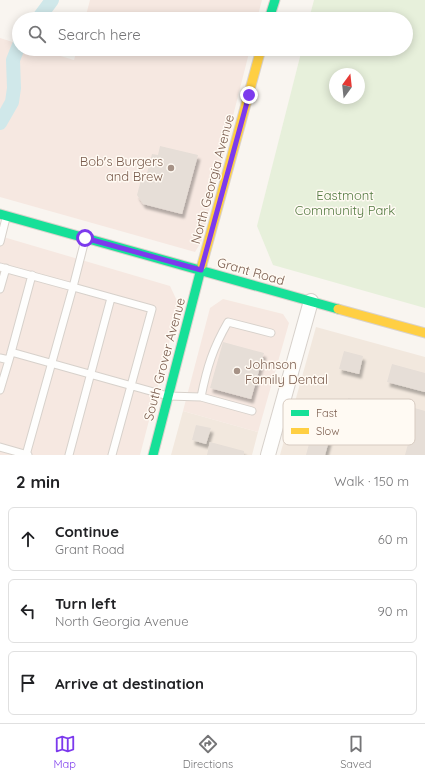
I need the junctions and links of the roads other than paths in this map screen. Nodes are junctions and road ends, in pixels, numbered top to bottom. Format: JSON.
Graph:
{"nodes":[{"id":1,"x":275,"y":0,"type":"edge"},
{"id":2,"x":271,"y":12,"type":"edge"},
{"id":3,"x":259,"y":56,"type":"edge"},
{"id":4,"x":3,"y":215,"type":"edge"},
{"id":5,"x":85,"y":238,"type":"junction"},
{"id":6,"x":0,"y":242,"type":"edge"},
{"id":7,"x":3,"y":268,"type":"edge"},
{"id":8,"x":201,"y":270,"type":"junction"},
{"id":9,"x":32,"y":275,"type":"junction"},
{"id":10,"x":73,"y":287,"type":"junction"},
{"id":11,"x":0,"y":290,"type":"edge"},
{"id":12,"x":111,"y":298,"type":"junction"},
{"id":13,"x":311,"y":301,"type":"junction"},
{"id":14,"x":271,"y":333,"type":"dead end"},
{"id":15,"x":425,"y":333,"type":"edge"},
{"id":16,"x":11,"y":352,"type":"junction"},
{"id":17,"x":0,"y":358,"type":"edge"},
{"id":18,"x":9,"y":360,"type":"junction"},
{"id":19,"x":52,"y":363,"type":"junction"},
{"id":20,"x":91,"y":374,"type":"junction"},
{"id":21,"x":130,"y":385,"type":"junction"},
{"id":22,"x":0,"y":390,"type":"edge"},
{"id":23,"x":168,"y":396,"type":"junction"},
{"id":24,"x":201,"y":397,"type":"junction"},
{"id":25,"x":284,"y":399,"type":"edge"},
{"id":26,"x":283,"y":401,"type":"edge"},
{"id":27,"x":252,"y":411,"type":"dead end"},
{"id":28,"x":0,"y":447,"type":"edge"},
{"id":29,"x":27,"y":455,"type":"edge"},
{"id":30,"x":69,"y":455,"type":"edge"},
{"id":31,"x":112,"y":455,"type":"edge"},
{"id":32,"x":153,"y":455,"type":"edge"},
{"id":33,"x":268,"y":455,"type":"edge"}],
"edges":[{"from":1,"to":2,"type":"street"},
{"from":3,"to":8,"type":"street","name":"North Georgia Avenue"},
{"from":4,"to":5,"type":"street","name":"Grant Road"},
{"from":4,"to":6,"type":"lane"},
{"from":5,"to":8,"type":"street","name":"Grant Road"},
{"from":5,"to":10,"type":"lane"},
{"from":7,"to":9,"type":"lane"},
{"from":7,"to":11,"type":"lane"},
{"from":8,"to":13,"type":"street","name":"Grant Road"},
{"from":8,"to":23,"type":"street","name":"South Grover Avenue"},
{"from":9,"to":10,"type":"lane"},
{"from":9,"to":16,"type":"lane"},
{"from":10,"to":12,"type":"lane"},
{"from":10,"to":19,"type":"lane"},
{"from":12,"to":20,"type":"lane"},
{"from":12,"to":21,"type":"lane"},
{"from":13,"to":15,"type":"street","name":"Grant Road"},
{"from":13,"to":25,"type":"street"},
{"from":14,"to":24,"type":"lane"},
{"from":16,"to":18,"type":"lane"},
{"from":16,"to":19,"type":"lane"},
{"from":17,"to":18,"type":"lane"},
{"from":18,"to":22,"type":"lane"},
{"from":19,"to":20,"type":"lane"},
{"from":19,"to":29,"type":"lane"},
{"from":20,"to":21,"type":"lane"},
{"from":20,"to":30,"type":"lane"},
{"from":21,"to":23,"type":"lane"},
{"from":21,"to":31,"type":"lane"},
{"from":23,"to":24,"type":"lane"},
{"from":23,"to":32,"type":"street","name":"South Grover Avenue"},
{"from":24,"to":27,"type":"lane"},
{"from":26,"to":33,"type":"street"},
{"from":28,"to":29,"type":"lane"}]}
